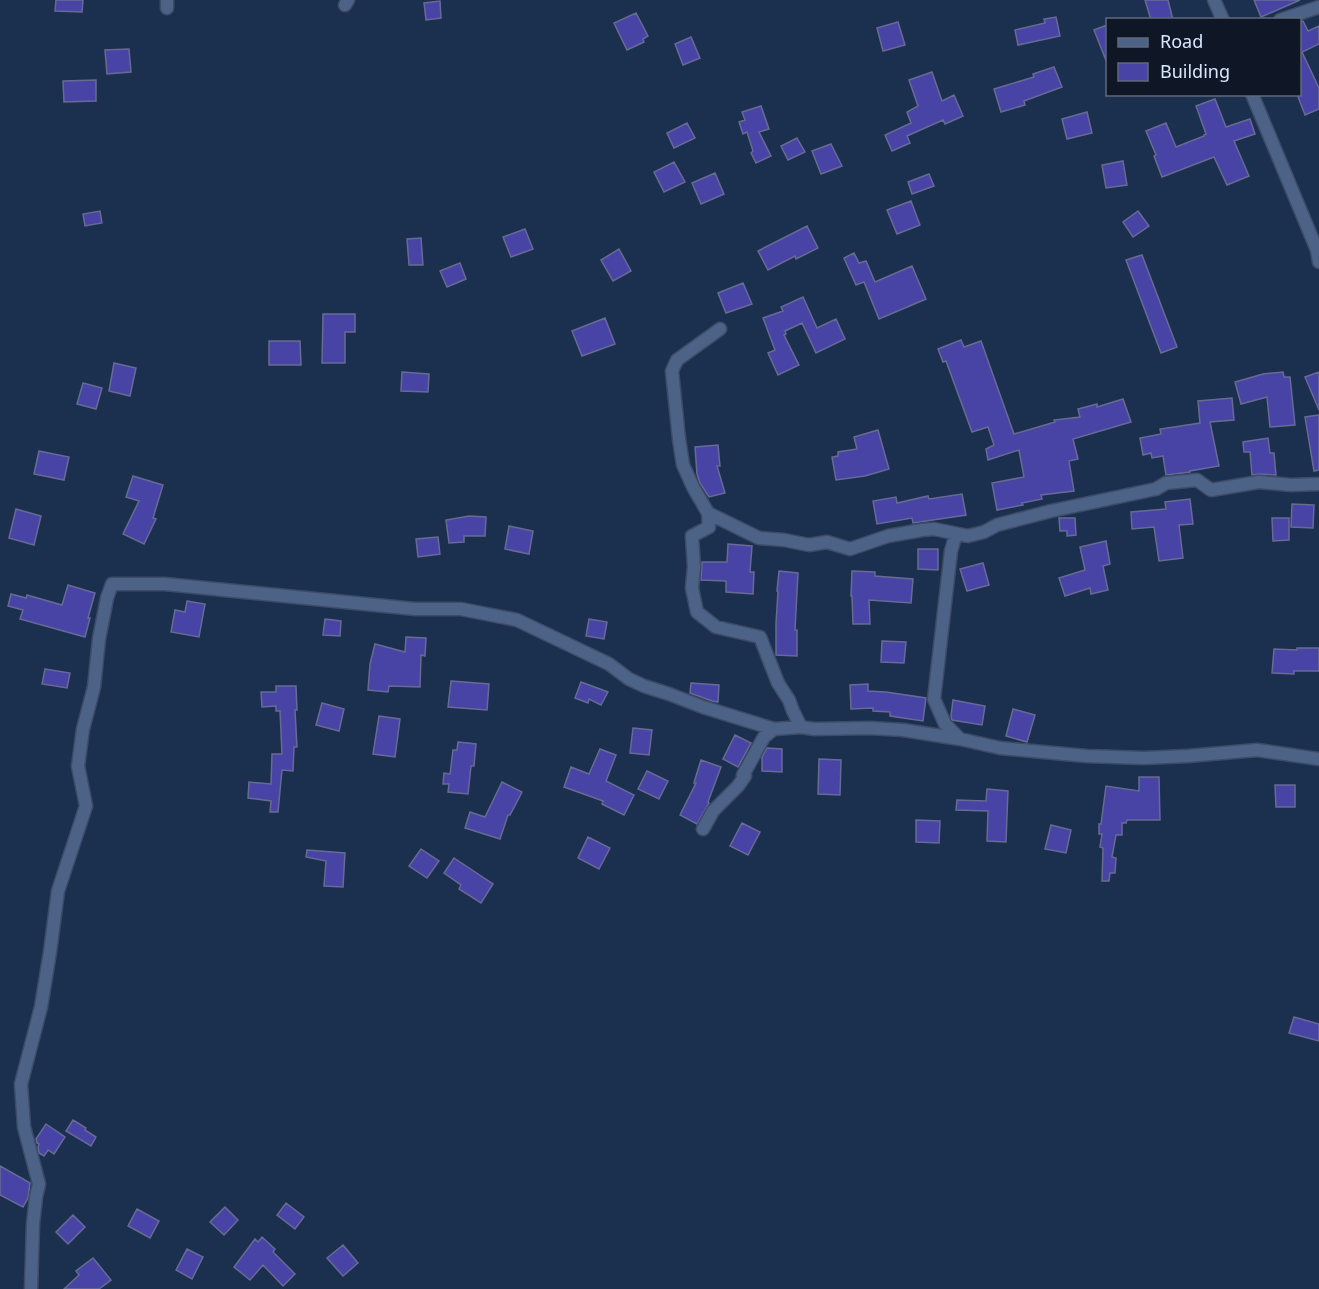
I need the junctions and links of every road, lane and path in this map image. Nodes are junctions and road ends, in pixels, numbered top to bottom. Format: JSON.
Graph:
{"nodes":[{"id":1,"x":1214,"y":0,"type":"edge"},
{"id":2,"x":1319,"y":7,"type":"edge"},
{"id":3,"x":1222,"y":18,"type":"edge"},
{"id":4,"x":1286,"y":18,"type":"edge"},
{"id":5,"x":1253,"y":96,"type":"edge"},
{"id":6,"x":1319,"y":262,"type":"edge"},
{"id":7,"x":720,"y":328,"type":"dead end"},
{"id":8,"x":1319,"y":484,"type":"edge"},
{"id":9,"x":708,"y":513,"type":"junction"},
{"id":10,"x":956,"y":534,"type":"junction"},
{"id":11,"x":801,"y":727,"type":"junction"},
{"id":12,"x":774,"y":729,"type":"junction"},
{"id":13,"x":960,"y":739,"type":"junction"},
{"id":14,"x":1319,"y":759,"type":"edge"},
{"id":15,"x":703,"y":829,"type":"dead end"},
{"id":16,"x":31,"y":1289,"type":"edge"}],
"edges":[{"from":1,"to":3,"type":"street"},
{"from":2,"to":4,"type":"street"},
{"from":5,"to":6,"type":"street"},
{"from":7,"to":9,"type":"street"},
{"from":8,"to":10,"type":"street"},
{"from":9,"to":10,"type":"street"},
{"from":9,"to":11,"type":"street"},
{"from":10,"to":13,"type":"street"},
{"from":11,"to":12,"type":"street"},
{"from":11,"to":13,"type":"street"},
{"from":12,"to":15,"type":"street"},
{"from":12,"to":16,"type":"street"},
{"from":13,"to":14,"type":"street"}]}
